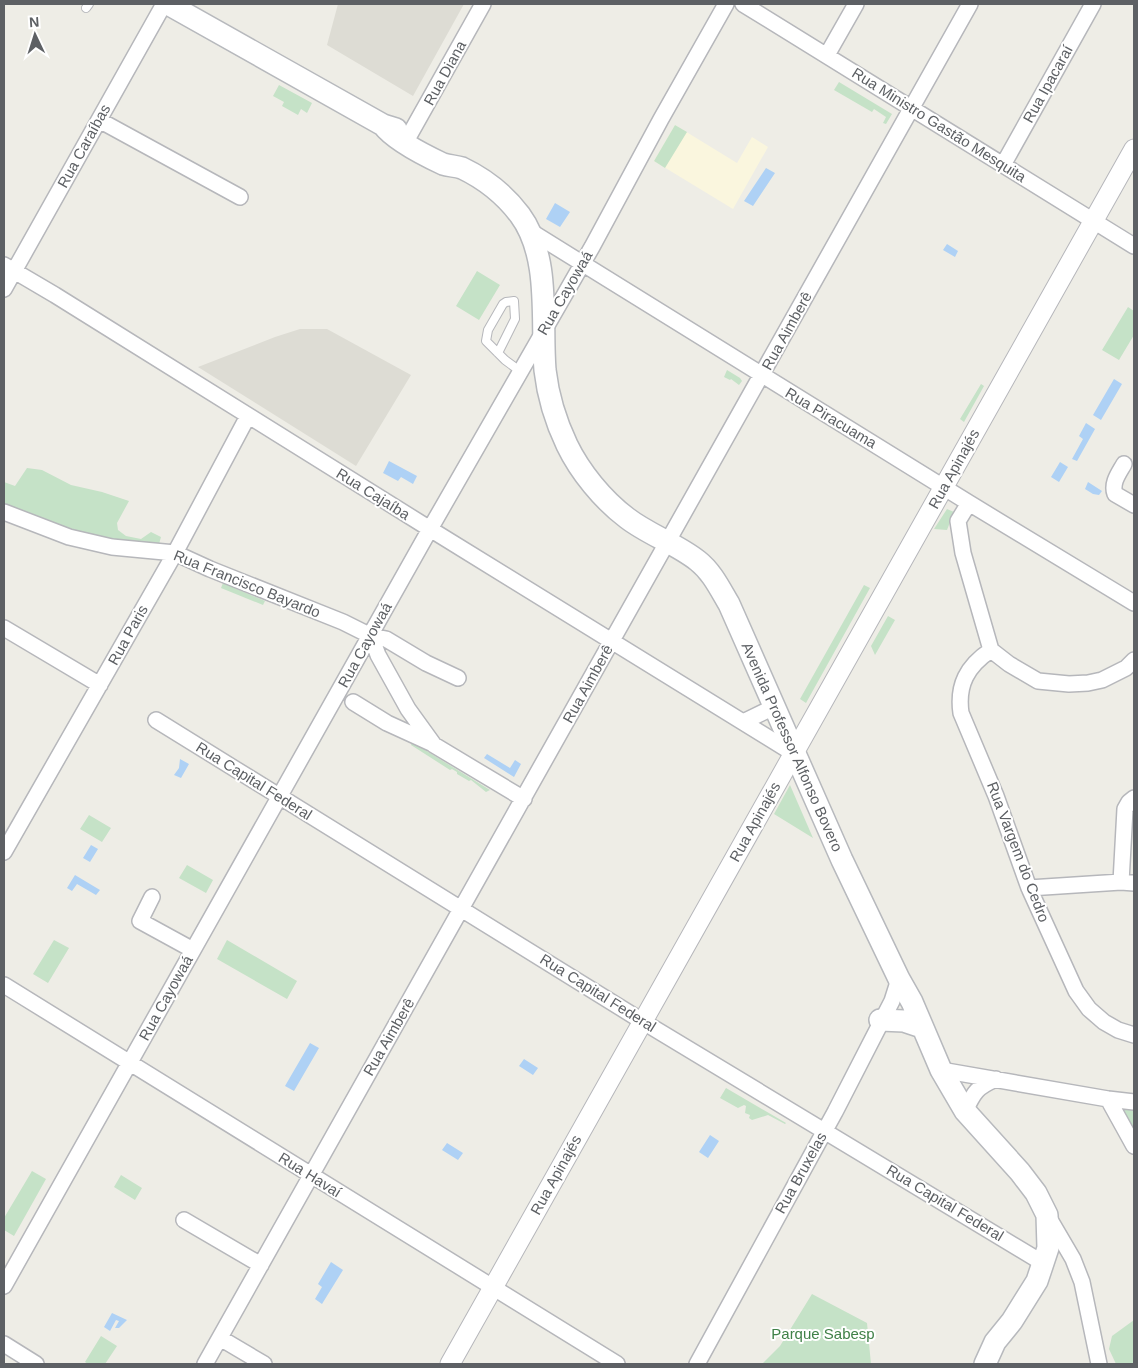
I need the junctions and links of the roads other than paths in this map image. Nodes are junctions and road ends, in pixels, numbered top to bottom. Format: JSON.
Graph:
{"nodes":[{"id":1,"x":166,"y":4,"type":"edge"},
{"id":2,"x":483,"y":4,"type":"edge"},
{"id":3,"x":726,"y":4,"type":"edge"},
{"id":4,"x":743,"y":4,"type":"edge"},
{"id":5,"x":856,"y":4,"type":"edge"},
{"id":6,"x":970,"y":4,"type":"edge"},
{"id":7,"x":1093,"y":4,"type":"edge"},
{"id":8,"x":827,"y":55,"type":"junction"},
{"id":9,"x":911,"y":109,"type":"junction"},
{"id":10,"x":99,"y":120,"type":"junction"},
{"id":11,"x":408,"y":138,"type":"junction"},
{"id":12,"x":1134,"y":150,"type":"edge"},
{"id":13,"x":1003,"y":165,"type":"junction"},
{"id":14,"x":240,"y":197,"type":"dead end"},
{"id":15,"x":1094,"y":221,"type":"junction"},
{"id":16,"x":530,"y":231,"type":"junction"},
{"id":17,"x":1134,"y":246,"type":"edge"},
{"id":18,"x":583,"y":263,"type":"junction"},
{"id":19,"x":9,"y":268,"type":"edge"},
{"id":20,"x":4,"y":289,"type":"edge"},
{"id":21,"x":544,"y":329,"type":"junction"},
{"id":22,"x":498,"y":353,"type":"junction"},
{"id":23,"x":520,"y":370,"type":"junction"},
{"id":24,"x":762,"y":376,"type":"junction"},
{"id":25,"x":248,"y":416,"type":"junction"},
{"id":26,"x":1124,"y":464,"type":"dead end"},
{"id":27,"x":944,"y":487,"type":"junction"},
{"id":28,"x":969,"y":503,"type":"junction"},
{"id":29,"x":1134,"y":504,"type":"edge"},
{"id":30,"x":4,"y":512,"type":"edge"},
{"id":31,"x":430,"y":529,"type":"junction"},
{"id":32,"x":668,"y":543,"type":"junction"},
{"id":33,"x":175,"y":553,"type":"junction"},
{"id":34,"x":1132,"y":596,"type":"edge"},
{"id":35,"x":5,"y":632,"type":"edge"},
{"id":36,"x":371,"y":636,"type":"junction"},
{"id":37,"x":612,"y":641,"type":"junction"},
{"id":38,"x":991,"y":650,"type":"junction"},
{"id":39,"x":1134,"y":660,"type":"edge"},
{"id":40,"x":458,"y":678,"type":"dead end"},
{"id":41,"x":100,"y":685,"type":"junction"},
{"id":42,"x":354,"y":702,"type":"dead end"},
{"id":43,"x":774,"y":707,"type":"junction"},
{"id":44,"x":156,"y":720,"type":"dead end"},
{"id":45,"x":743,"y":722,"type":"junction"},
{"id":46,"x":434,"y":744,"type":"junction"},
{"id":47,"x":794,"y":753,"type":"junction"},
{"id":48,"x":279,"y":796,"type":"junction"},
{"id":49,"x":1134,"y":798,"type":"edge"},
{"id":50,"x":524,"y":799,"type":"junction"},
{"id":51,"x":4,"y":852,"type":"edge"},
{"id":52,"x":1128,"y":882,"type":"edge"},
{"id":53,"x":1029,"y":888,"type":"junction"},
{"id":54,"x":152,"y":897,"type":"dead end"},
{"id":55,"x":462,"y":909,"type":"junction"},
{"id":56,"x":193,"y":950,"type":"junction"},
{"id":57,"x":899,"y":979,"type":"junction"},
{"id":58,"x":4,"y":985,"type":"edge"},
{"id":59,"x":880,"y":1020,"type":"junction"},
{"id":60,"x":642,"y":1021,"type":"junction"},
{"id":61,"x":922,"y":1028,"type":"junction"},
{"id":62,"x":1134,"y":1035,"type":"edge"},
{"id":63,"x":130,"y":1062,"type":"junction"},
{"id":64,"x":941,"y":1070,"type":"junction"},
{"id":65,"x":996,"y":1079,"type":"junction"},
{"id":66,"x":1108,"y":1099,"type":"junction"},
{"id":67,"x":1134,"y":1102,"type":"edge"},
{"id":68,"x":966,"y":1111,"type":"junction"},
{"id":69,"x":825,"y":1131,"type":"junction"},
{"id":70,"x":1134,"y":1146,"type":"edge"},
{"id":71,"x":310,"y":1175,"type":"junction"},
{"id":72,"x":1046,"y":1215,"type":"junction"},
{"id":73,"x":184,"y":1220,"type":"dead end"},
{"id":74,"x":1043,"y":1263,"type":"junction"},
{"id":75,"x":260,"y":1265,"type":"junction"},
{"id":76,"x":4,"y":1286,"type":"edge"},
{"id":77,"x":493,"y":1287,"type":"junction"},
{"id":78,"x":220,"y":1338,"type":"junction"},
{"id":79,"x":4,"y":1344,"type":"edge"},
{"id":80,"x":36,"y":1364,"type":"edge"},
{"id":81,"x":205,"y":1364,"type":"edge"},
{"id":82,"x":264,"y":1364,"type":"edge"},
{"id":83,"x":450,"y":1364,"type":"edge"},
{"id":84,"x":617,"y":1364,"type":"edge"},
{"id":85,"x":697,"y":1364,"type":"edge"},
{"id":86,"x":985,"y":1364,"type":"edge"},
{"id":87,"x":1099,"y":1364,"type":"edge"}],
"edges":[{"from":1,"to":10,"type":"street","name":"Rua Caraíbas"},
{"from":1,"to":11,"type":"main road","name":"Avenida Professor Alfonso Bovero"},
{"from":2,"to":11,"type":"street","name":"Rua Diana"},
{"from":3,"to":18,"type":"street","name":"Rua Cayowaá"},
{"from":4,"to":8,"type":"street","name":"Rua Ministro Gastão Mesquita"},
{"from":5,"to":8,"type":"street"},
{"from":6,"to":9,"type":"street","name":"Rua Aimberê"},
{"from":7,"to":13,"type":"street","name":"Rua Ipacaraí"},
{"from":8,"to":9,"type":"street","name":"Rua Ministro Gastão Mesquita"},
{"from":9,"to":13,"type":"street","name":"Rua Ministro Gastão Mesquita"},
{"from":9,"to":24,"type":"street","name":"Rua Aimberê"},
{"from":10,"to":14,"type":"street"},
{"from":10,"to":19,"type":"street","name":"Rua Caraíbas"},
{"from":11,"to":16,"type":"main road","name":"Avenida Professor Alfonso Bovero"},
{"from":12,"to":15,"type":"street","name":"Rua Apinajés"},
{"from":13,"to":15,"type":"street","name":"Rua Ministro Gastão Mesquita"},
{"from":15,"to":17,"type":"street","name":"Rua Ministro Gastão Mesquita"},
{"from":15,"to":27,"type":"street","name":"Rua Apinajés"},
{"from":16,"to":18,"type":"street","name":"Rua Piracuama"},
{"from":16,"to":21,"type":"main road","name":"Avenida Professor Alfonso Bovero"},
{"from":18,"to":21,"type":"street","name":"Rua Cayowaá"},
{"from":18,"to":24,"type":"street","name":"Rua Piracuama"},
{"from":19,"to":20,"type":"street","name":"Rua Caraíbas"},
{"from":19,"to":25,"type":"street","name":"Rua Cajaíba"},
{"from":21,"to":23,"type":"street","name":"Rua Cayowaá"},
{"from":21,"to":32,"type":"main road","name":"Avenida Professor Alfonso Bovero"},
{"from":22,"to":22,"type":"lane"},
{"from":22,"to":23,"type":"lane"},
{"from":23,"to":31,"type":"street","name":"Rua Cayowaá"},
{"from":24,"to":27,"type":"street","name":"Rua Piracuama"},
{"from":24,"to":32,"type":"street","name":"Rua Aimberê"},
{"from":25,"to":31,"type":"street","name":"Rua Cajaíba"},
{"from":25,"to":33,"type":"street","name":"Rua Paris"},
{"from":26,"to":29,"type":"street"},
{"from":27,"to":28,"type":"street","name":"Rua Piracuama"},
{"from":27,"to":47,"type":"street","name":"Rua Apinajés"},
{"from":28,"to":34,"type":"street","name":"Rua Piracuama"},
{"from":28,"to":38,"type":"street"},
{"from":30,"to":33,"type":"street","name":"Rua Francisco Bayardo"},
{"from":31,"to":36,"type":"street","name":"Rua Cayowaá"},
{"from":31,"to":37,"type":"street","name":"Rua Cajaíba"},
{"from":32,"to":37,"type":"street","name":"Rua Aimberê"},
{"from":32,"to":43,"type":"main road","name":"Avenida Professor Alfonso Bovero"},
{"from":33,"to":36,"type":"street","name":"Rua Francisco Bayardo"},
{"from":33,"to":41,"type":"street","name":"Rua Paris"},
{"from":35,"to":41,"type":"street"},
{"from":36,"to":40,"type":"street","name":"Rua Francisco Bayardo"},
{"from":36,"to":46,"type":"street"},
{"from":36,"to":48,"type":"street","name":"Rua Cayowaá"},
{"from":37,"to":45,"type":"street","name":"Rua Cajaíba"},
{"from":37,"to":50,"type":"street","name":"Rua Aimberê"},
{"from":38,"to":39,"type":"street"},
{"from":38,"to":53,"type":"street","name":"Rua Vargem do Cedro"},
{"from":41,"to":51,"type":"street","name":"Rua Paris"},
{"from":42,"to":46,"type":"street"},
{"from":43,"to":45,"type":"street"},
{"from":43,"to":47,"type":"main road","name":"Avenida Professor Alfonso Bovero"},
{"from":44,"to":48,"type":"street","name":"Rua Capital Federal"},
{"from":45,"to":47,"type":"street","name":"Rua Cajaíba"},
{"from":46,"to":50,"type":"street"},
{"from":47,"to":57,"type":"main road","name":"Avenida Professor Alfonso Bovero"},
{"from":47,"to":60,"type":"street","name":"Rua Apinajés"},
{"from":48,"to":55,"type":"street","name":"Rua Capital Federal"},
{"from":48,"to":56,"type":"street","name":"Rua Cayowaá"},
{"from":49,"to":52,"type":"street"},
{"from":50,"to":55,"type":"street","name":"Rua Aimberê"},
{"from":52,"to":53,"type":"street"},
{"from":53,"to":62,"type":"street","name":"Rua Vargem do Cedro"},
{"from":54,"to":56,"type":"street"},
{"from":55,"to":60,"type":"street","name":"Rua Capital Federal"},
{"from":55,"to":71,"type":"street","name":"Rua Aimberê"},
{"from":56,"to":63,"type":"street","name":"Rua Cayowaá"},
{"from":57,"to":59,"type":"street","name":"Rua Bruxelas"},
{"from":57,"to":61,"type":"main road","name":"Avenida Professor Alfonso Bovero"},
{"from":58,"to":63,"type":"street","name":"Rua Havaí"},
{"from":59,"to":61,"type":"main road"},
{"from":59,"to":69,"type":"street","name":"Rua Bruxelas"},
{"from":60,"to":69,"type":"street","name":"Rua Capital Federal"},
{"from":60,"to":77,"type":"street","name":"Rua Apinajés"},
{"from":61,"to":64,"type":"main road","name":"Avenida Professor Alfonso Bovero"},
{"from":63,"to":71,"type":"street","name":"Rua Havaí"},
{"from":63,"to":76,"type":"street","name":"Rua Cayowaá"},
{"from":64,"to":65,"type":"street"},
{"from":64,"to":68,"type":"main road","name":"Avenida Professor Alfonso Bovero"},
{"from":65,"to":66,"type":"street"},
{"from":65,"to":68,"type":"street"},
{"from":66,"to":67,"type":"street"},
{"from":66,"to":70,"type":"street"},
{"from":68,"to":72,"type":"main road","name":"Avenida Professor Alfonso Bovero"},
{"from":69,"to":74,"type":"street","name":"Rua Capital Federal"},
{"from":69,"to":85,"type":"street","name":"Rua Bruxelas"},
{"from":71,"to":75,"type":"street","name":"Rua Aimberê"},
{"from":71,"to":77,"type":"street","name":"Rua Havaí"},
{"from":72,"to":74,"type":"main road","name":"Avenida Professor Alfonso Bovero"},
{"from":72,"to":87,"type":"street"},
{"from":73,"to":75,"type":"street"},
{"from":74,"to":86,"type":"main road","name":"Avenida Professor Alfonso Bovero"},
{"from":75,"to":78,"type":"street","name":"Rua Aimberê"},
{"from":77,"to":83,"type":"street","name":"Rua Apinajés"},
{"from":77,"to":84,"type":"street","name":"Rua Havaí"},
{"from":78,"to":81,"type":"street","name":"Rua Aimberê"},
{"from":78,"to":82,"type":"street"},
{"from":79,"to":80,"type":"street"}]}
